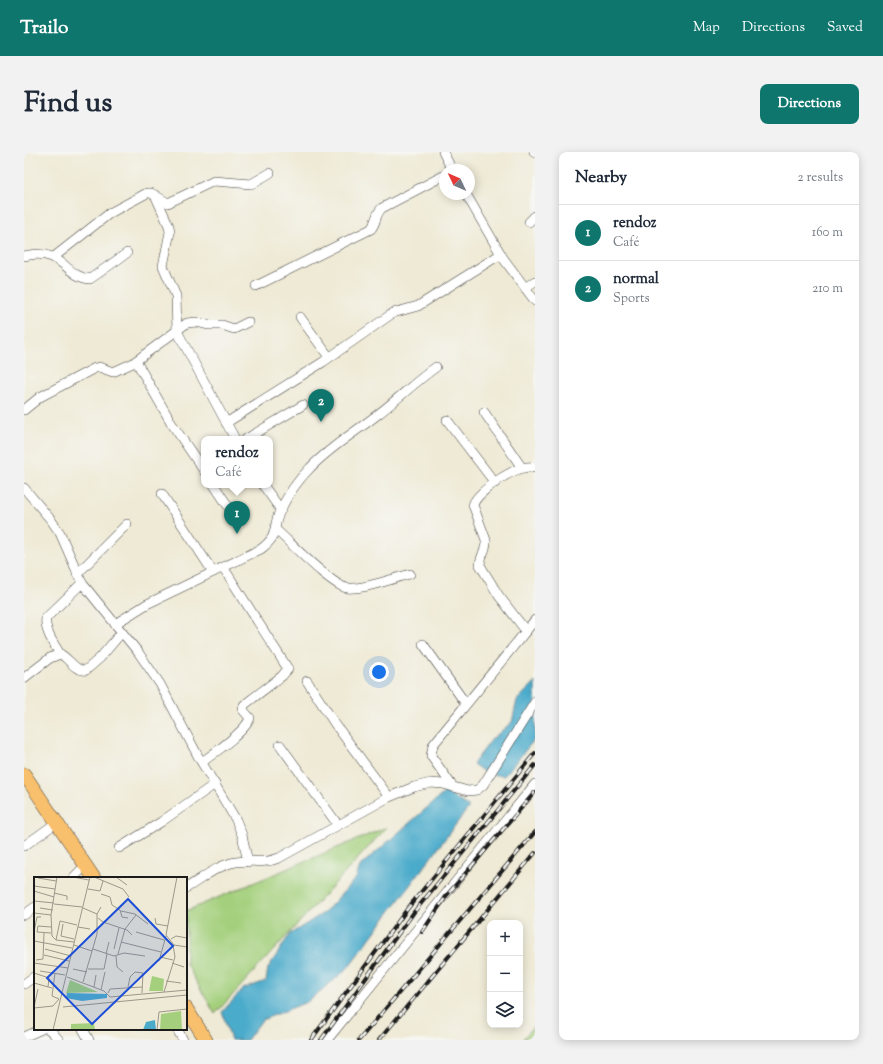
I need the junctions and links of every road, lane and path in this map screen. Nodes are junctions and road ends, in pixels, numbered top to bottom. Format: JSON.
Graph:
{"nodes":[{"id":1,"x":443,"y":152,"type":"edge"},
{"id":2,"x":449,"y":164,"type":"edge"},
{"id":3,"x":270,"y":173,"type":"dead end"},
{"id":4,"x":439,"y":178,"type":"edge"},
{"id":5,"x":155,"y":195,"type":"junction"},
{"id":6,"x":470,"y":200,"type":"edge"},
{"id":7,"x":127,"y":253,"type":"dead end"},
{"id":8,"x":501,"y":254,"type":"junction"},
{"id":9,"x":24,"y":256,"type":"edge"},
{"id":10,"x":54,"y":257,"type":"junction"},
{"id":11,"x":535,"y":281,"type":"edge"},
{"id":12,"x":256,"y":286,"type":"dead end"},
{"id":13,"x":525,"y":288,"type":"junction"},
{"id":14,"x":535,"y":301,"type":"edge"},
{"id":15,"x":300,"y":317,"type":"dead end"},
{"id":16,"x":248,"y":322,"type":"dead end"},
{"id":17,"x":177,"y":331,"type":"junction"},
{"id":18,"x":329,"y":357,"type":"junction"},
{"id":19,"x":136,"y":361,"type":"junction"},
{"id":20,"x":436,"y":367,"type":"dead end"},
{"id":21,"x":303,"y":405,"type":"dead end"},
{"id":22,"x":24,"y":410,"type":"edge"},
{"id":23,"x":484,"y":412,"type":"dead end"},
{"id":24,"x":447,"y":420,"type":"dead end"},
{"id":25,"x":226,"y":423,"type":"junction"},
{"id":26,"x":233,"y":436,"type":"edge"},
{"id":27,"x":251,"y":436,"type":"edge"},
{"id":28,"x":201,"y":467,"type":"edge"},
{"id":29,"x":522,"y":468,"type":"junction"},
{"id":30,"x":535,"y":468,"type":"edge"},
{"id":31,"x":495,"y":483,"type":"junction"},
{"id":32,"x":24,"y":488,"type":"edge"},
{"id":33,"x":216,"y":488,"type":"edge"},
{"id":34,"x":265,"y":488,"type":"edge"},
{"id":35,"x":162,"y":494,"type":"dead end"},
{"id":36,"x":228,"y":506,"type":"dead end"},
{"id":37,"x":281,"y":510,"type":"junction"},
{"id":38,"x":127,"y":524,"type":"dead end"},
{"id":39,"x":276,"y":530,"type":"junction"},
{"id":40,"x":223,"y":567,"type":"junction"},
{"id":41,"x":213,"y":572,"type":"junction"},
{"id":42,"x":77,"y":574,"type":"junction"},
{"id":43,"x":410,"y":574,"type":"dead end"},
{"id":44,"x":82,"y":583,"type":"junction"},
{"id":45,"x":535,"y":620,"type":"edge"},
{"id":46,"x":115,"y":624,"type":"junction"},
{"id":47,"x":526,"y":631,"type":"junction"},
{"id":48,"x":122,"y":632,"type":"junction"},
{"id":49,"x":423,"y":644,"type":"dead end"},
{"id":50,"x":60,"y":654,"type":"junction"},
{"id":51,"x":24,"y":678,"type":"edge"},
{"id":52,"x":307,"y":681,"type":"dead end"},
{"id":53,"x":535,"y":702,"type":"edge"},
{"id":54,"x":466,"y":704,"type":"junction"},
{"id":55,"x":280,"y":745,"type":"dead end"},
{"id":56,"x":202,"y":762,"type":"junction"},
{"id":57,"x":26,"y":782,"type":"edge"},
{"id":58,"x":215,"y":784,"type":"junction"},
{"id":59,"x":535,"y":784,"type":"edge"},
{"id":60,"x":453,"y":787,"type":"junction"},
{"id":61,"x":389,"y":798,"type":"junction"},
{"id":62,"x":56,"y":823,"type":"junction"},
{"id":63,"x":338,"y":825,"type":"junction"},
{"id":64,"x":24,"y":846,"type":"edge"},
{"id":65,"x":119,"y":848,"type":"dead end"},
{"id":66,"x":248,"y":862,"type":"junction"},
{"id":67,"x":89,"y":873,"type":"edge"},
{"id":68,"x":76,"y":877,"type":"edge"},
{"id":69,"x":187,"y":887,"type":"edge"},
{"id":70,"x":34,"y":908,"type":"edge"},
{"id":71,"x":24,"y":915,"type":"edge"},
{"id":72,"x":34,"y":977,"type":"edge"},
{"id":73,"x":24,"y":984,"type":"edge"},
{"id":74,"x":187,"y":1010,"type":"edge"},
{"id":75,"x":40,"y":1030,"type":"edge"},
{"id":76,"x":49,"y":1030,"type":"edge"},
{"id":77,"x":84,"y":1030,"type":"edge"},
{"id":78,"x":178,"y":1030,"type":"edge"},
{"id":79,"x":24,"y":1037,"type":"edge"},
{"id":80,"x":59,"y":1040,"type":"edge"},
{"id":81,"x":89,"y":1040,"type":"edge"},
{"id":82,"x":183,"y":1040,"type":"edge"},
{"id":83,"x":206,"y":1040,"type":"edge"},
{"id":84,"x":327,"y":1040,"type":"edge"}],
"edges":[{"from":1,"to":2,"type":"street"},
{"from":3,"to":5,"type":"street"},
{"from":4,"to":12,"type":"street"},
{"from":5,"to":10,"type":"street"},
{"from":5,"to":17,"type":"street"},
{"from":6,"to":8,"type":"street"},
{"from":7,"to":10,"type":"street"},
{"from":8,"to":13,"type":"street"},
{"from":8,"to":18,"type":"street"},
{"from":9,"to":10,"type":"street"},
{"from":11,"to":13,"type":"street"},
{"from":13,"to":14,"type":"street"},
{"from":15,"to":18,"type":"street"},
{"from":16,"to":17,"type":"street"},
{"from":17,"to":19,"type":"street"},
{"from":17,"to":25,"type":"street"},
{"from":18,"to":25,"type":"street"},
{"from":19,"to":22,"type":"street"},
{"from":19,"to":28,"type":"street"},
{"from":20,"to":37,"type":"street"},
{"from":21,"to":27,"type":"street"},
{"from":23,"to":29,"type":"street"},
{"from":24,"to":31,"type":"street"},
{"from":25,"to":26,"type":"street"},
{"from":29,"to":30,"type":"street"},
{"from":29,"to":31,"type":"street"},
{"from":31,"to":47,"type":"street"},
{"from":32,"to":42,"type":"street"},
{"from":33,"to":36,"type":"street"},
{"from":34,"to":37,"type":"street"},
{"from":35,"to":41,"type":"street"},
{"from":37,"to":39,"type":"street"},
{"from":38,"to":42,"type":"street"},
{"from":39,"to":40,"type":"street"},
{"from":39,"to":43,"type":"street"},
{"from":40,"to":41,"type":"street"},
{"from":40,"to":56,"type":"street"},
{"from":41,"to":46,"type":"street"},
{"from":42,"to":44,"type":"street"},
{"from":44,"to":46,"type":"street"},
{"from":44,"to":50,"type":"street"},
{"from":45,"to":47,"type":"street"},
{"from":46,"to":48,"type":"street"},
{"from":47,"to":54,"type":"street"},
{"from":48,"to":50,"type":"street"},
{"from":48,"to":56,"type":"street"},
{"from":49,"to":54,"type":"street"},
{"from":50,"to":51,"type":"street"},
{"from":52,"to":61,"type":"street"},
{"from":53,"to":60,"type":"street"},
{"from":54,"to":60,"type":"street"},
{"from":55,"to":63,"type":"street"},
{"from":56,"to":58,"type":"street"},
{"from":57,"to":62,"type":"highway"},
{"from":58,"to":65,"type":"street"},
{"from":58,"to":66,"type":"street"},
{"from":59,"to":84,"type":"street"},
{"from":60,"to":61,"type":"street"},
{"from":61,"to":63,"type":"street"},
{"from":62,"to":64,"type":"street"},
{"from":62,"to":67,"type":"highway"},
{"from":63,"to":66,"type":"street"},
{"from":66,"to":69,"type":"street"},
{"from":67,"to":68,"type":"street"},
{"from":70,"to":71,"type":"street"},
{"from":72,"to":73,"type":"street"},
{"from":74,"to":83,"type":"highway"},
{"from":75,"to":79,"type":"street"},
{"from":76,"to":80,"type":"street"},
{"from":77,"to":81,"type":"street"},
{"from":78,"to":82,"type":"street"}]}
